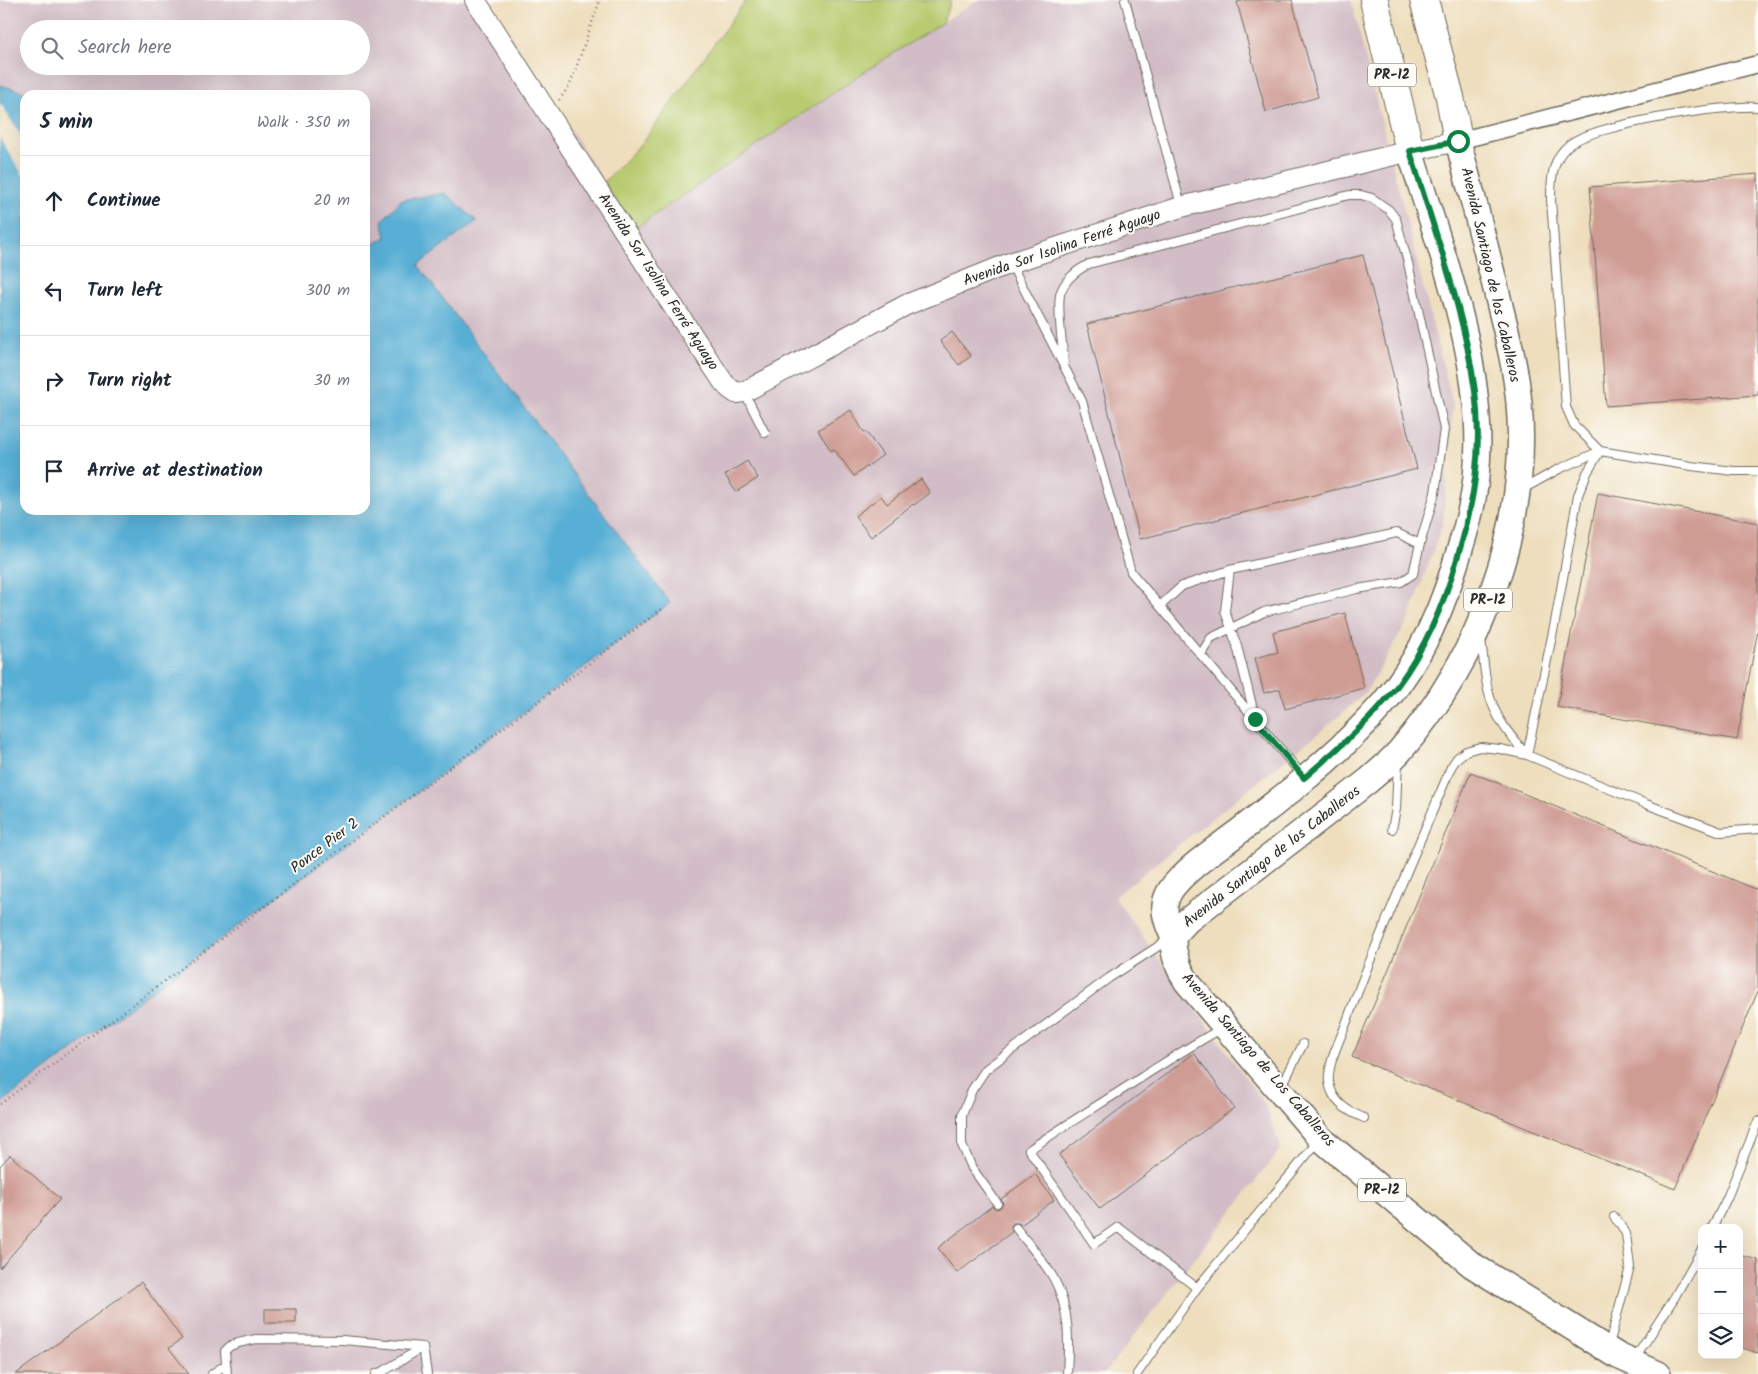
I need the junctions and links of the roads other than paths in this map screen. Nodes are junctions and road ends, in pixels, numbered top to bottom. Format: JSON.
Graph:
{"nodes":[{"id":1,"x":475,"y":0,"type":"edge"},
{"id":2,"x":1125,"y":0,"type":"edge"},
{"id":3,"x":1374,"y":0,"type":"edge"},
{"id":4,"x":1424,"y":0,"type":"edge"},
{"id":5,"x":1758,"y":64,"type":"edge"},
{"id":6,"x":1758,"y":107,"type":"edge"},
{"id":7,"x":1458,"y":141,"type":"junction"},
{"id":8,"x":1410,"y":151,"type":"junction"},
{"id":9,"x":1181,"y":207,"type":"junction"},
{"id":10,"x":1010,"y":263,"type":"junction"},
{"id":11,"x":1064,"y":366,"type":"junction"},
{"id":12,"x":744,"y":392,"type":"junction"},
{"id":13,"x":765,"y":433,"type":"dead end"},
{"id":14,"x":1600,"y":451,"type":"junction"},
{"id":15,"x":1758,"y":471,"type":"edge"},
{"id":16,"x":1517,"y":492,"type":"junction"},
{"id":17,"x":1420,"y":544,"type":"junction"},
{"id":18,"x":1230,"y":570,"type":"junction"},
{"id":19,"x":1160,"y":606,"type":"junction"},
{"id":20,"x":1478,"y":624,"type":"junction"},
{"id":21,"x":1231,"y":630,"type":"junction"},
{"id":22,"x":1201,"y":654,"type":"junction"},
{"id":23,"x":1255,"y":719,"type":"junction"},
{"id":24,"x":1398,"y":752,"type":"junction"},
{"id":25,"x":1528,"y":755,"type":"junction"},
{"id":26,"x":1304,"y":778,"type":"junction"},
{"id":27,"x":1758,"y":828,"type":"edge"},
{"id":28,"x":1392,"y":829,"type":"dead end"},
{"id":29,"x":1173,"y":936,"type":"junction"},
{"id":30,"x":1225,"y":1027,"type":"junction"},
{"id":31,"x":1303,"y":1044,"type":"dead end"},
{"id":32,"x":1280,"y":1090,"type":"junction"},
{"id":33,"x":1364,"y":1118,"type":"dead end"},
{"id":34,"x":1758,"y":1122,"type":"edge"},
{"id":35,"x":1320,"y":1138,"type":"junction"},
{"id":36,"x":997,"y":1203,"type":"dead end"},
{"id":37,"x":1614,"y":1216,"type":"dead end"},
{"id":38,"x":1714,"y":1224,"type":"edge"},
{"id":39,"x":1016,"y":1228,"type":"dead end"},
{"id":40,"x":1698,"y":1256,"type":"edge"},
{"id":41,"x":1197,"y":1288,"type":"junction"},
{"id":42,"x":423,"y":1347,"type":"junction"},
{"id":43,"x":1607,"y":1349,"type":"junction"},
{"id":44,"x":1632,"y":1363,"type":"junction"},
{"id":45,"x":225,"y":1365,"type":"junction"},
{"id":46,"x":212,"y":1374,"type":"edge"},
{"id":47,"x":227,"y":1374,"type":"edge"},
{"id":48,"x":376,"y":1374,"type":"edge"},
{"id":49,"x":427,"y":1374,"type":"edge"},
{"id":50,"x":1068,"y":1374,"type":"edge"},
{"id":51,"x":1137,"y":1374,"type":"edge"},
{"id":52,"x":1658,"y":1374,"type":"edge"}],
"edges":[{"from":1,"to":12,"type":"street","name":"Avenida Sor Isolina Ferré Aguayo"},
{"from":2,"to":9,"type":"lane"},
{"from":3,"to":8,"type":"highway","name":"Avenida Santiago de los Caballeros","number":"PR-12"},
{"from":4,"to":7,"type":"highway","name":"Avenida Santiago de los Caballeros","number":"PR-12"},
{"from":5,"to":7,"type":"street"},
{"from":6,"to":14,"type":"lane"},
{"from":7,"to":8,"type":"street","name":"Avenida Sor Isolina Ferré Aguayo"},
{"from":7,"to":16,"type":"main road","name":"Avenida Santiago de los Caballeros","number":"PR-12"},
{"from":8,"to":9,"type":"street","name":"Avenida Sor Isolina Ferré Aguayo"},
{"from":8,"to":26,"type":"main road","name":"Avenida Santiago de los Caballeros","number":"PR-12"},
{"from":9,"to":10,"type":"street","name":"Avenida Sor Isolina Ferré Aguayo"},
{"from":10,"to":11,"type":"lane"},
{"from":10,"to":12,"type":"street","name":"Avenida Sor Isolina Ferré Aguayo"},
{"from":11,"to":17,"type":"lane"},
{"from":11,"to":19,"type":"lane"},
{"from":12,"to":13,"type":"lane"},
{"from":14,"to":15,"type":"lane"},
{"from":14,"to":16,"type":"lane"},
{"from":14,"to":25,"type":"lane"},
{"from":16,"to":20,"type":"main road","name":"Avenida Santiago de los Caballeros","number":"PR-12"},
{"from":17,"to":18,"type":"lane"},
{"from":17,"to":21,"type":"lane"},
{"from":18,"to":19,"type":"lane"},
{"from":18,"to":21,"type":"lane"},
{"from":19,"to":22,"type":"lane"},
{"from":20,"to":24,"type":"main road","name":"Avenida Santiago de los Caballeros","number":"PR-12"},
{"from":20,"to":25,"type":"lane"},
{"from":21,"to":22,"type":"lane"},
{"from":21,"to":23,"type":"lane"},
{"from":22,"to":23,"type":"lane"},
{"from":23,"to":26,"type":"lane"},
{"from":24,"to":28,"type":"lane"},
{"from":24,"to":29,"type":"main road","name":"Avenida Santiago de los Caballeros","number":"PR-12"},
{"from":25,"to":27,"type":"lane"},
{"from":25,"to":33,"type":"lane"},
{"from":26,"to":29,"type":"main road","name":"Avenida Santiago de los Caballeros","number":"PR-12"},
{"from":29,"to":30,"type":"main road","name":"Avenida Santiago de Los Caballeros","number":"PR-12"},
{"from":29,"to":36,"type":"lane"},
{"from":30,"to":32,"type":"main road","name":"Avenida Santiago de Los Caballeros","number":"PR-12"},
{"from":30,"to":41,"type":"lane"},
{"from":31,"to":32,"type":"lane"},
{"from":32,"to":35,"type":"main road","name":"Avenida Santiago de Los Caballeros","number":"PR-12"},
{"from":34,"to":38,"type":"lane"},
{"from":35,"to":41,"type":"lane"},
{"from":35,"to":43,"type":"main road","name":"Avenida Santiago de Los Caballeros","number":"PR-12"},
{"from":37,"to":43,"type":"lane"},
{"from":39,"to":50,"type":"lane"},
{"from":40,"to":44,"type":"lane"},
{"from":41,"to":51,"type":"lane"},
{"from":42,"to":45,"type":"lane"},
{"from":42,"to":48,"type":"lane"},
{"from":42,"to":49,"type":"lane"},
{"from":43,"to":44,"type":"main road","name":"Avenida Santiago de Los Caballeros","number":"PR-12"},
{"from":44,"to":52,"type":"main road","name":"Avenida Santiago de Los Caballeros","number":"PR-12"},
{"from":45,"to":46,"type":"lane"},
{"from":45,"to":47,"type":"lane"}]}
